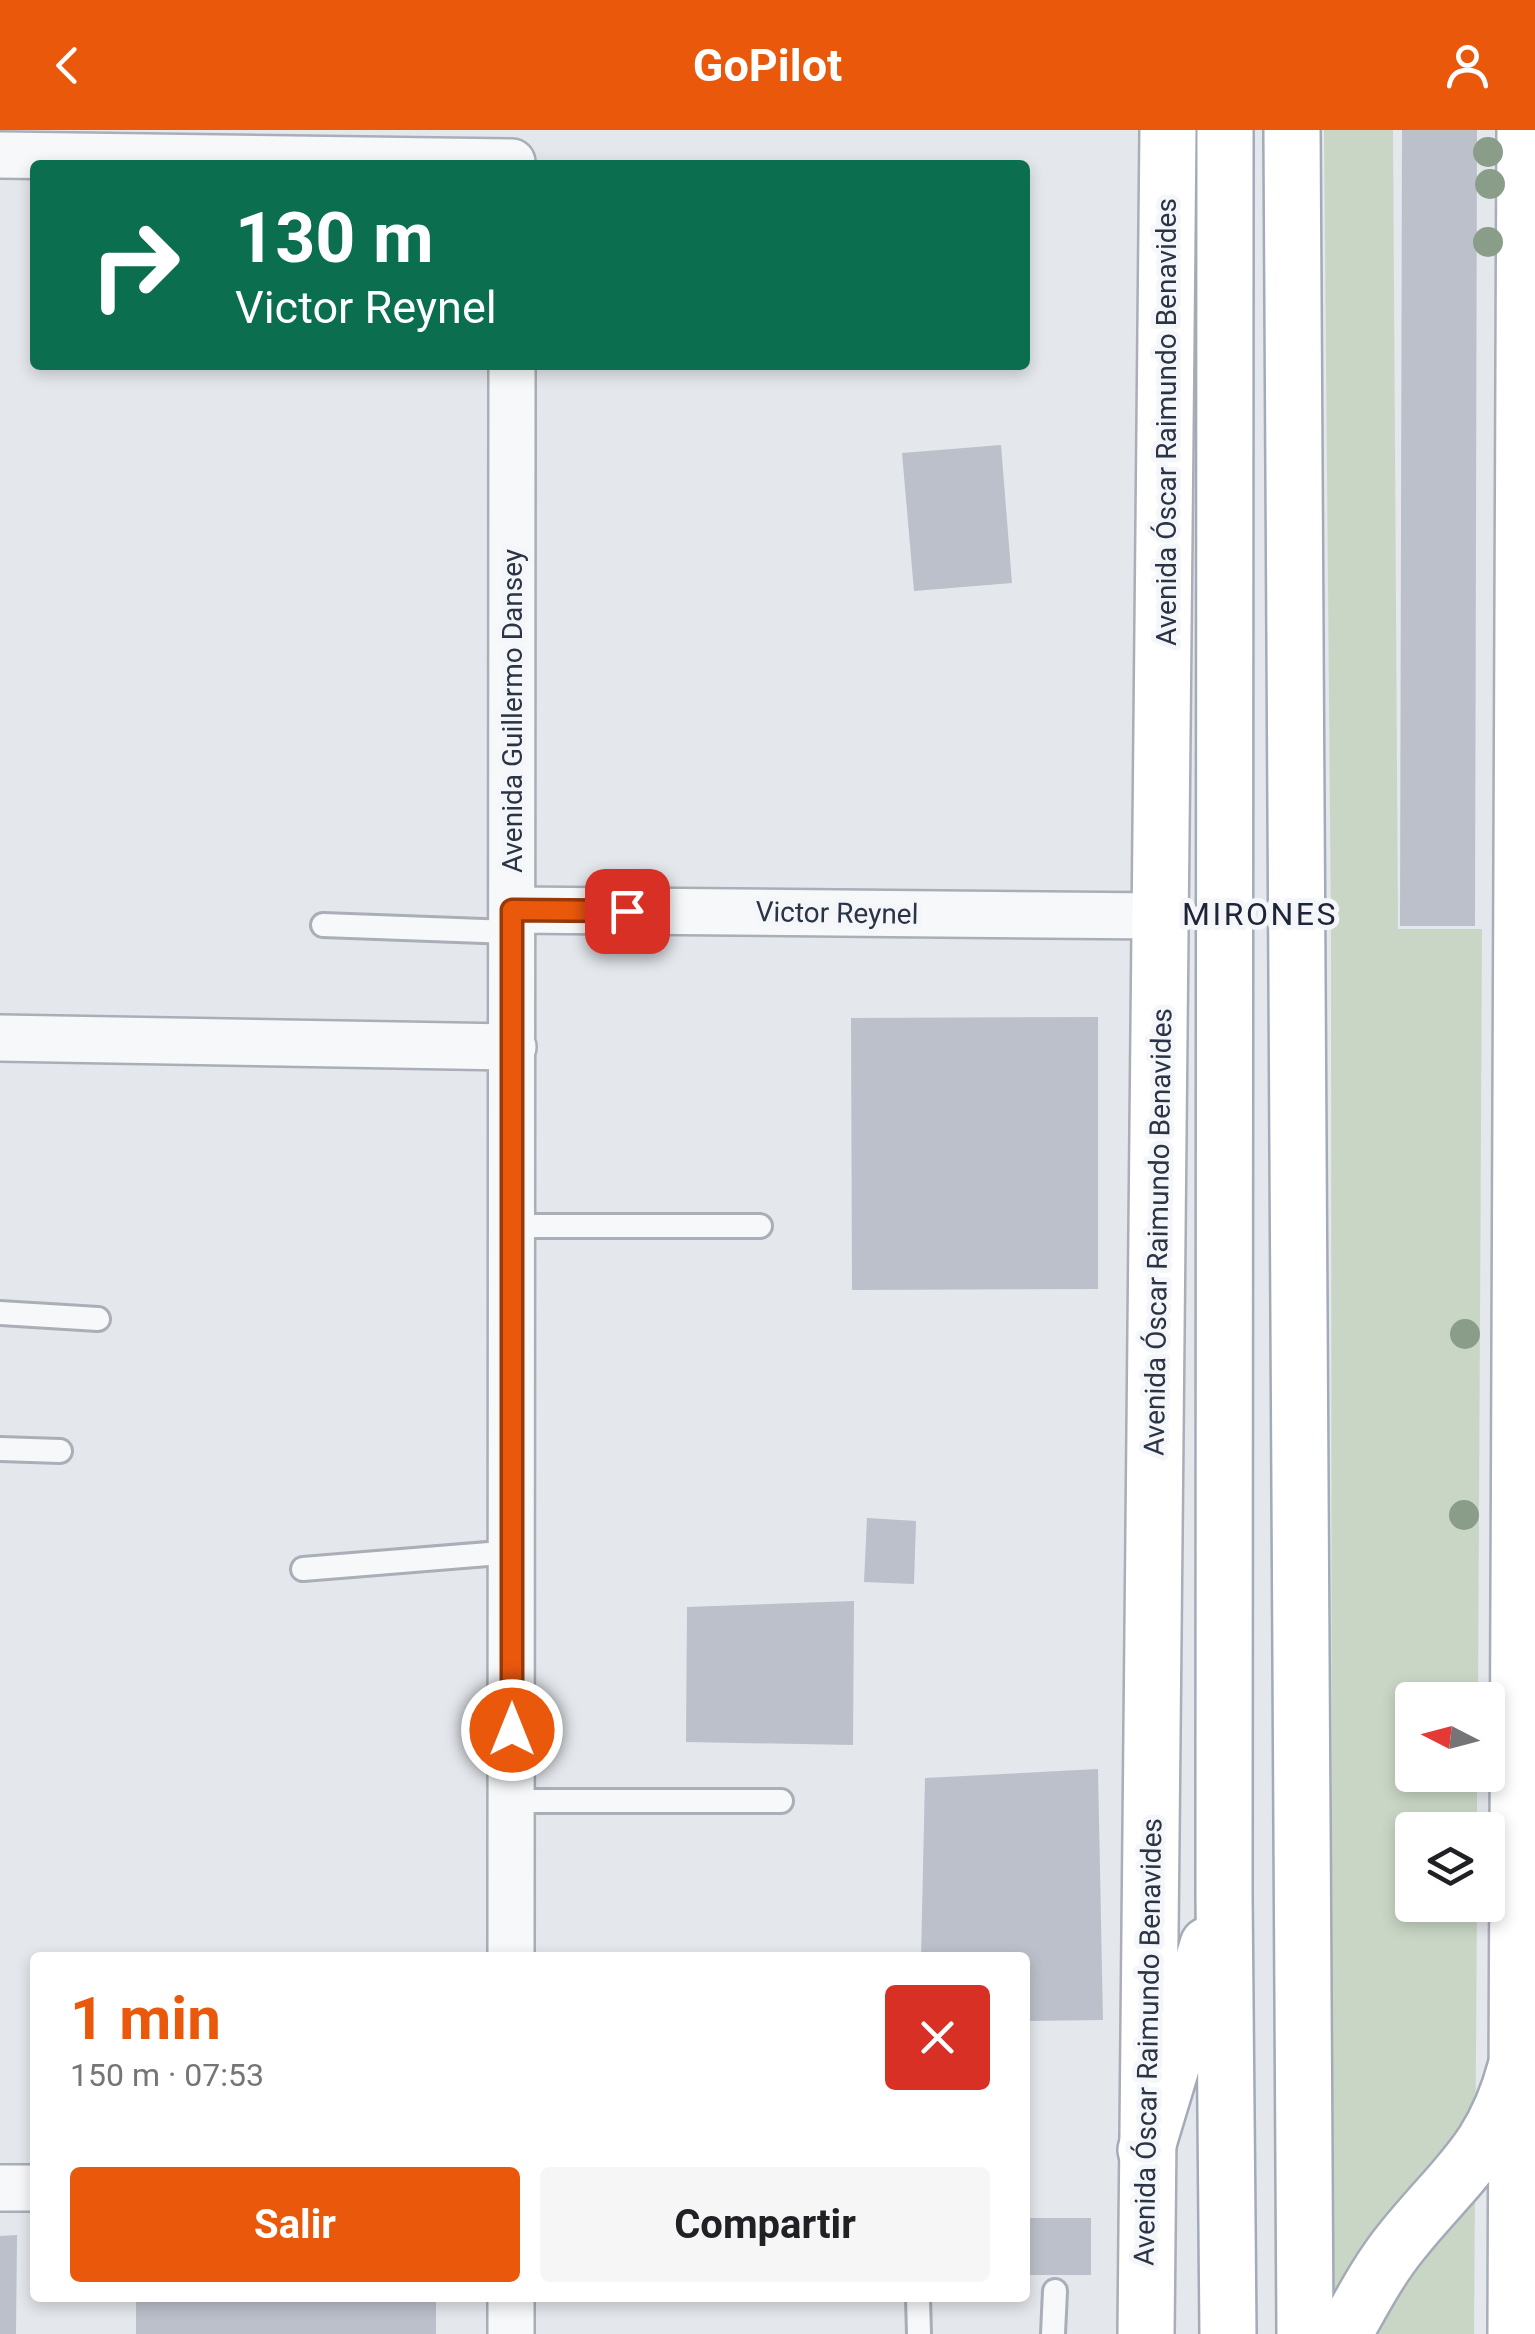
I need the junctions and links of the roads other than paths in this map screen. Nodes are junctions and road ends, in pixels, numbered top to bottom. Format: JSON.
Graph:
{"nodes":[{"id":1,"x":1168,"y":130,"type":"edge"},
{"id":2,"x":1226,"y":130,"type":"edge"},
{"id":3,"x":1292,"y":130,"type":"edge"},
{"id":4,"x":1525,"y":130,"type":"edge"},
{"id":5,"x":512,"y":152,"type":"edge"},
{"id":6,"x":0,"y":155,"type":"edge"},
{"id":7,"x":512,"y":370,"type":"edge"},
{"id":8,"x":1162,"y":916,"type":"junction"},
{"id":9,"x":512,"y":921,"type":"junction"},
{"id":10,"x":323,"y":925,"type":"dead end"},
{"id":11,"x":0,"y":1038,"type":"edge"},
{"id":12,"x":514,"y":1048,"type":"junction"},
{"id":13,"x":513,"y":1226,"type":"junction"},
{"id":14,"x":760,"y":1226,"type":"dead end"},
{"id":15,"x":0,"y":1313,"type":"edge"},
{"id":16,"x":98,"y":1318,"type":"dead end"},
{"id":17,"x":0,"y":1449,"type":"edge"},
{"id":18,"x":60,"y":1451,"type":"dead end"},
{"id":19,"x":512,"y":1552,"type":"junction"},
{"id":20,"x":302,"y":1569,"type":"dead end"},
{"id":21,"x":512,"y":1801,"type":"junction"},
{"id":22,"x":782,"y":1802,"type":"dead end"},
{"id":23,"x":1526,"y":1844,"type":"edge"},
{"id":24,"x":1224,"y":1894,"type":"junction"},
{"id":25,"x":511,"y":1952,"type":"edge"},
{"id":26,"x":1516,"y":2067,"type":"junction"},
{"id":27,"x":1146,"y":2150,"type":"junction"},
{"id":28,"x":0,"y":2188,"type":"edge"},
{"id":29,"x":30,"y":2188,"type":"edge"},
{"id":30,"x":1055,"y":2291,"type":"dead end"},
{"id":31,"x":511,"y":2302,"type":"edge"},
{"id":32,"x":918,"y":2302,"type":"edge"},
{"id":33,"x":510,"y":2334,"type":"edge"},
{"id":34,"x":919,"y":2334,"type":"edge"},
{"id":35,"x":1053,"y":2334,"type":"edge"},
{"id":36,"x":1146,"y":2334,"type":"edge"},
{"id":37,"x":1228,"y":2334,"type":"edge"},
{"id":38,"x":1305,"y":2334,"type":"edge"},
{"id":39,"x":1344,"y":2334,"type":"edge"},
{"id":40,"x":1516,"y":2334,"type":"edge"}],
"edges":[{"from":1,"to":8,"type":"main road","name":"Avenida Óscar Raimundo Benavides"},
{"from":2,"to":24,"type":"main road"},
{"from":3,"to":38,"type":"main road"},
{"from":4,"to":23,"type":"main road"},
{"from":5,"to":6,"type":"street"},
{"from":7,"to":9,"type":"street","name":"Avenida Guillermo Dansey"},
{"from":8,"to":9,"type":"street","name":"Victor Reynel"},
{"from":8,"to":27,"type":"main road","name":"Avenida Óscar Raimundo Benavides"},
{"from":9,"to":10,"type":"lane"},
{"from":9,"to":12,"type":"street","name":"Avenida Guillermo Dansey"},
{"from":11,"to":12,"type":"street"},
{"from":12,"to":13,"type":"street","name":"Avenida Guillermo Dansey"},
{"from":13,"to":14,"type":"lane"},
{"from":13,"to":19,"type":"street","name":"Avenida Guillermo Dansey"},
{"from":15,"to":16,"type":"lane"},
{"from":17,"to":18,"type":"lane"},
{"from":19,"to":20,"type":"lane"},
{"from":19,"to":21,"type":"street","name":"Avenida Guillermo Dansey"},
{"from":21,"to":22,"type":"lane"},
{"from":21,"to":25,"type":"street","name":"Avenida Guillermo Dansey"},
{"from":23,"to":26,"type":"main road"},
{"from":24,"to":27,"type":"main road"},
{"from":24,"to":37,"type":"main road"},
{"from":26,"to":39,"type":"main road"},
{"from":26,"to":40,"type":"main road"},
{"from":27,"to":36,"type":"main road","name":"Avenida Óscar Raimundo Benavides"},
{"from":28,"to":29,"type":"street"},
{"from":30,"to":35,"type":"lane"},
{"from":31,"to":33,"type":"street"},
{"from":32,"to":34,"type":"lane"}]}
